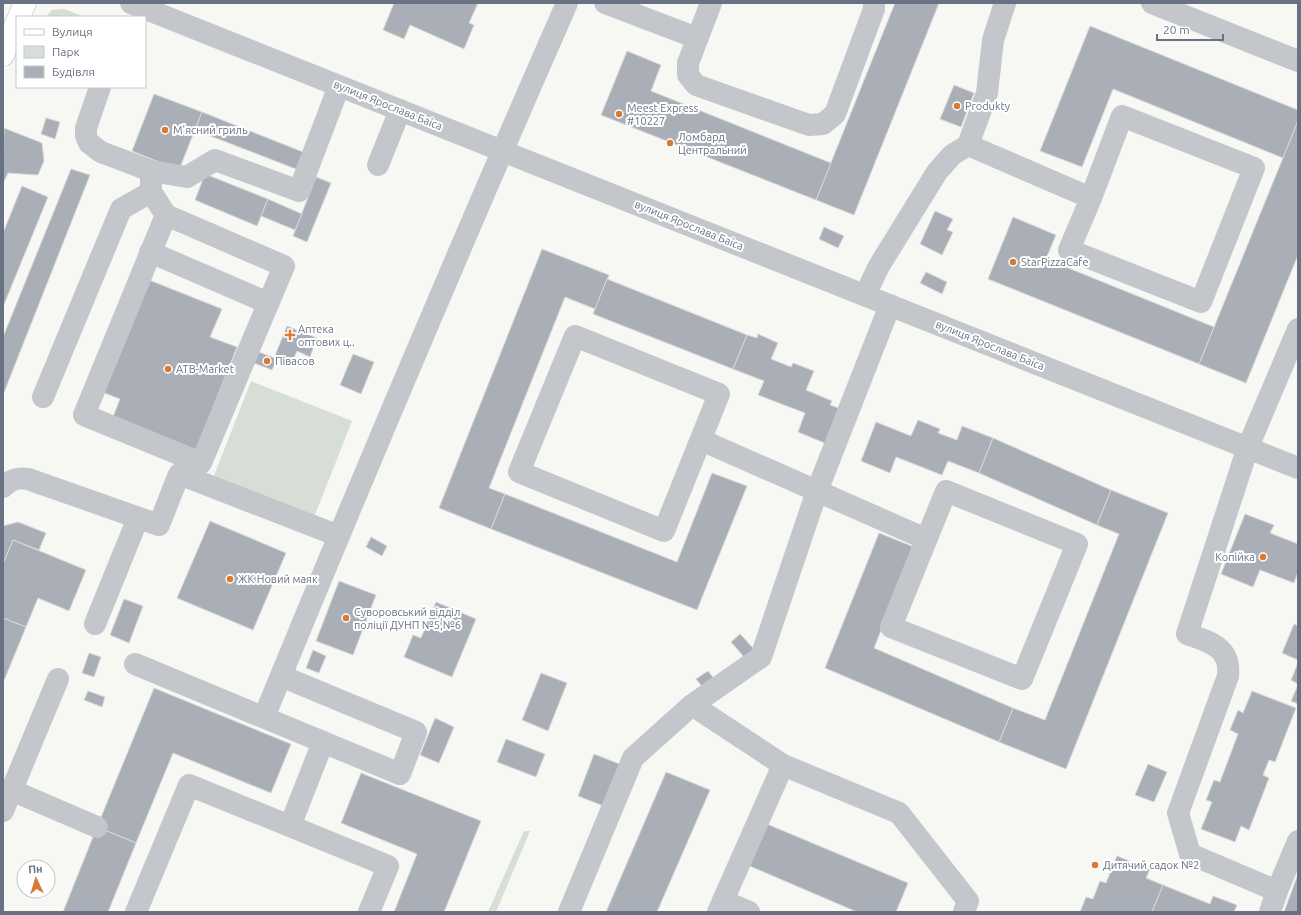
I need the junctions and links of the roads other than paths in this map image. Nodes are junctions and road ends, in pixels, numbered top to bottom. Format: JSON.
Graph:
{"nodes":[{"id":1,"x":25,"y":3,"type":"edge"},
{"id":2,"x":130,"y":3,"type":"edge"},
{"id":3,"x":567,"y":3,"type":"edge"},
{"id":4,"x":605,"y":3,"type":"edge"},
{"id":5,"x":711,"y":3,"type":"edge"},
{"id":6,"x":874,"y":3,"type":"edge"},
{"id":7,"x":1005,"y":3,"type":"edge"},
{"id":8,"x":1152,"y":3,"type":"edge"},
{"id":9,"x":19,"y":16,"type":"edge"},
{"id":10,"x":125,"y":16,"type":"edge"},
{"id":11,"x":16,"y":23,"type":"edge"},
{"id":12,"x":697,"y":38,"type":"junction"},
{"id":13,"x":3,"y":55,"type":"edge"},
{"id":14,"x":1298,"y":61,"type":"edge"},
{"id":15,"x":339,"y":86,"type":"junction"},
{"id":16,"x":100,"y":88,"type":"edge"},
{"id":17,"x":400,"y":110,"type":"junction"},
{"id":18,"x":968,"y":145,"type":"junction"},
{"id":19,"x":502,"y":151,"type":"junction"},
{"id":20,"x":378,"y":165,"type":"dead end"},
{"id":21,"x":151,"y":182,"type":"junction"},
{"id":22,"x":1091,"y":198,"type":"junction"},
{"id":23,"x":166,"y":215,"type":"junction"},
{"id":24,"x":150,"y":252,"type":"junction"},
{"id":25,"x":865,"y":295,"type":"junction"},
{"id":26,"x":268,"y":303,"type":"junction"},
{"id":27,"x":890,"y":305,"type":"junction"},
{"id":28,"x":1298,"y":328,"type":"edge"},
{"id":29,"x":43,"y":397,"type":"dead end"},
{"id":30,"x":701,"y":440,"type":"junction"},
{"id":31,"x":1248,"y":447,"type":"junction"},
{"id":32,"x":1298,"y":468,"type":"edge"},
{"id":33,"x":3,"y":487,"type":"edge"},
{"id":34,"x":818,"y":492,"type":"junction"},
{"id":35,"x":138,"y":518,"type":"junction"},
{"id":36,"x":339,"y":536,"type":"junction"},
{"id":37,"x":926,"y":539,"type":"junction"},
{"id":38,"x":95,"y":624,"type":"dead end"},
{"id":39,"x":135,"y":664,"type":"dead end"},
{"id":40,"x":281,"y":676,"type":"junction"},
{"id":41,"x":58,"y":679,"type":"dead end"},
{"id":42,"x":692,"y":705,"type":"junction"},
{"id":43,"x":264,"y":717,"type":"junction"},
{"id":44,"x":323,"y":742,"type":"junction"},
{"id":45,"x":783,"y":765,"type":"junction"},
{"id":46,"x":12,"y":790,"type":"junction"},
{"id":47,"x":3,"y":811,"type":"edge"},
{"id":48,"x":290,"y":826,"type":"junction"},
{"id":49,"x":97,"y":827,"type":"dead end"},
{"id":50,"x":1298,"y":841,"type":"edge"},
{"id":51,"x":1277,"y":891,"type":"junction"},
{"id":52,"x":721,"y":906,"type":"edge"},
{"id":53,"x":136,"y":912,"type":"edge"},
{"id":54,"x":369,"y":912,"type":"edge"},
{"id":55,"x":569,"y":912,"type":"edge"},
{"id":56,"x":749,"y":912,"type":"edge"},
{"id":57,"x":964,"y":912,"type":"edge"},
{"id":58,"x":1270,"y":912,"type":"edge"}],
"edges":[{"from":1,"to":9,"type":"main road"},
{"from":2,"to":10,"type":"street"},
{"from":2,"to":15,"type":"street","name":"вулиця Ярослава Баіса"},
{"from":3,"to":19,"type":"street"},
{"from":4,"to":12,"type":"street"},
{"from":5,"to":12,"type":"street"},
{"from":6,"to":12,"type":"street"},
{"from":7,"to":18,"type":"street"},
{"from":8,"to":14,"type":"street"},
{"from":11,"to":13,"type":"main road"},
{"from":15,"to":17,"type":"street","name":"вулиця Ярослава Баіса"},
{"from":15,"to":21,"type":"street"},
{"from":16,"to":21,"type":"street"},
{"from":17,"to":19,"type":"street","name":"вулиця Ярослава Баіса"},
{"from":17,"to":20,"type":"street"},
{"from":18,"to":22,"type":"street"},
{"from":18,"to":25,"type":"street"},
{"from":19,"to":25,"type":"street","name":"вулиця Ярослава Баіса"},
{"from":19,"to":36,"type":"street"},
{"from":21,"to":23,"type":"street"},
{"from":21,"to":29,"type":"street"},
{"from":22,"to":22,"type":"street"},
{"from":23,"to":24,"type":"street"},
{"from":23,"to":26,"type":"street"},
{"from":24,"to":26,"type":"street"},
{"from":24,"to":26,"type":"street"},
{"from":25,"to":27,"type":"street","name":"вулиця Ярослава Баіса"},
{"from":27,"to":31,"type":"street","name":"вулиця Ярослава Баіса"},
{"from":27,"to":34,"type":"street"},
{"from":28,"to":31,"type":"street"},
{"from":30,"to":30,"type":"street"},
{"from":30,"to":34,"type":"street"},
{"from":31,"to":32,"type":"street","name":"вулиця Ярослава Баіса"},
{"from":31,"to":51,"type":"street"},
{"from":33,"to":35,"type":"street"},
{"from":34,"to":37,"type":"street"},
{"from":34,"to":42,"type":"street"},
{"from":35,"to":36,"type":"street"},
{"from":35,"to":38,"type":"street"},
{"from":36,"to":40,"type":"street"},
{"from":37,"to":37,"type":"street"},
{"from":39,"to":43,"type":"street"},
{"from":40,"to":43,"type":"street"},
{"from":40,"to":44,"type":"street"},
{"from":41,"to":46,"type":"street"},
{"from":42,"to":45,"type":"street"},
{"from":42,"to":55,"type":"street"},
{"from":43,"to":44,"type":"street"},
{"from":44,"to":48,"type":"street"},
{"from":45,"to":52,"type":"street"},
{"from":45,"to":57,"type":"street"},
{"from":46,"to":47,"type":"street"},
{"from":46,"to":49,"type":"street"},
{"from":48,"to":53,"type":"street"},
{"from":48,"to":54,"type":"street"},
{"from":50,"to":51,"type":"street"},
{"from":51,"to":58,"type":"street"},
{"from":52,"to":56,"type":"street"}]}
